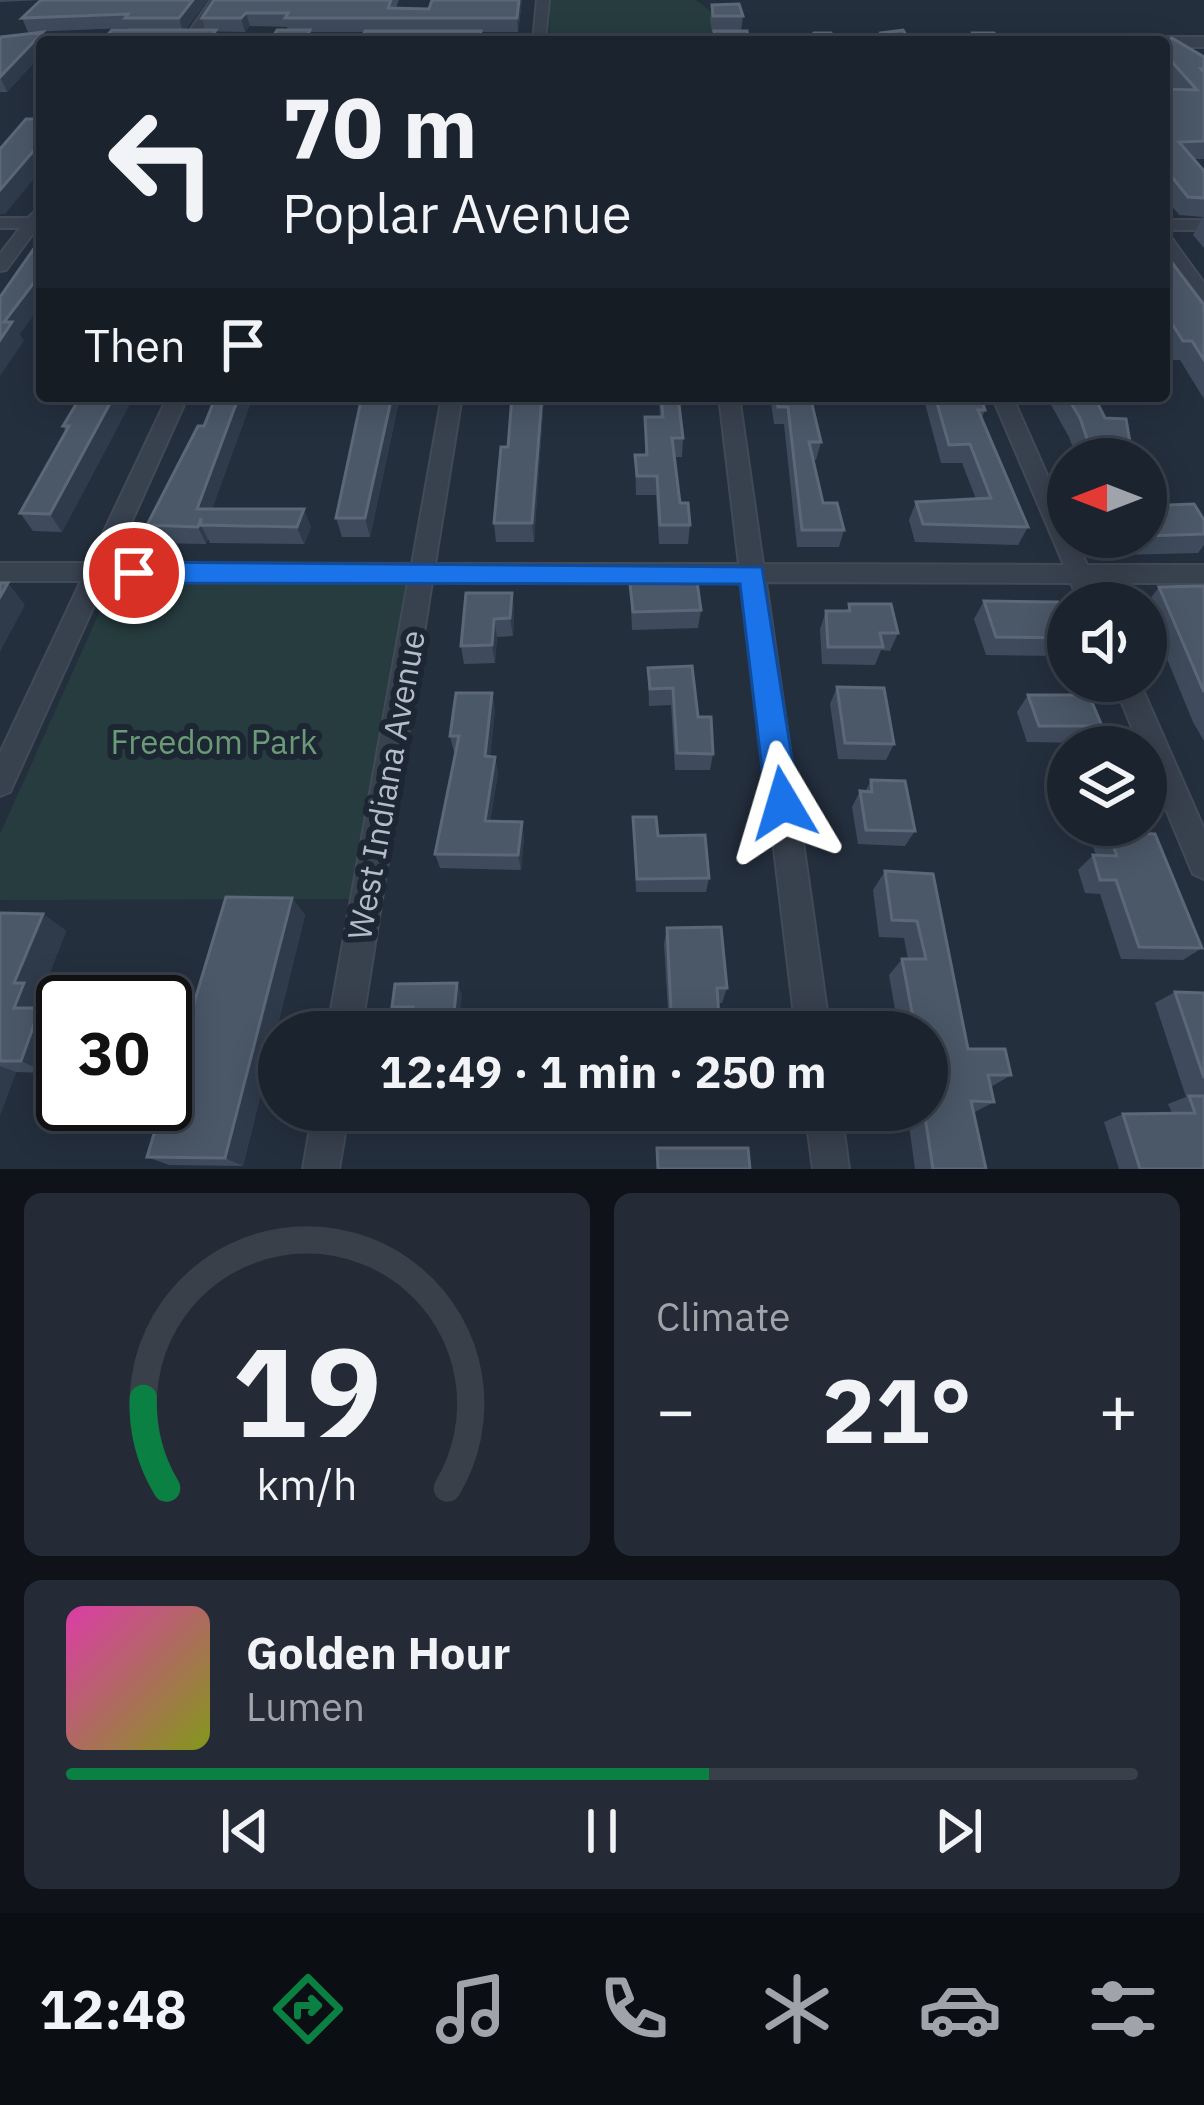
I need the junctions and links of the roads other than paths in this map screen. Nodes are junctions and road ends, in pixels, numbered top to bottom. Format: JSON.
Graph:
{"nodes":[{"id":1,"x":217,"y":0,"type":"edge"},
{"id":2,"x":543,"y":0,"type":"edge"},
{"id":3,"x":192,"y":36,"type":"edge"},
{"id":4,"x":539,"y":36,"type":"edge"},
{"id":5,"x":1,"y":42,"type":"edge"},
{"id":6,"x":36,"y":42,"type":"edge"},
{"id":7,"x":1170,"y":42,"type":"edge"},
{"id":8,"x":1204,"y":42,"type":"edge"},
{"id":9,"x":1193,"y":59,"type":"edge"},
{"id":10,"x":36,"y":219,"type":"edge"},
{"id":11,"x":0,"y":223,"type":"edge"},
{"id":12,"x":36,"y":223,"type":"edge"},
{"id":13,"x":1170,"y":225,"type":"edge"},
{"id":14,"x":1204,"y":225,"type":"edge"},
{"id":15,"x":1170,"y":248,"type":"edge"},
{"id":16,"x":0,"y":266,"type":"edge"},
{"id":17,"x":1204,"y":295,"type":"edge"},
{"id":18,"x":175,"y":402,"type":"edge"},
{"id":19,"x":451,"y":402,"type":"edge"},
{"id":20,"x":730,"y":402,"type":"edge"},
{"id":21,"x":1005,"y":402,"type":"edge"},
{"id":22,"x":0,"y":572,"type":"edge"},
{"id":23,"x":98,"y":572,"type":"junction"},
{"id":24,"x":422,"y":574,"type":"junction"},
{"id":25,"x":752,"y":574,"type":"junction"},
{"id":26,"x":1080,"y":574,"type":"junction"},
{"id":27,"x":1204,"y":574,"type":"edge"},
{"id":28,"x":1083,"y":582,"type":"edge"},
{"id":29,"x":1135,"y":702,"type":"edge"},
{"id":30,"x":0,"y":783,"type":"edge"},
{"id":31,"x":1204,"y":864,"type":"edge"},
{"id":32,"x":348,"y":1011,"type":"edge"},
{"id":33,"x":810,"y":1011,"type":"edge"},
{"id":34,"x":327,"y":1131,"type":"edge"},
{"id":35,"x":826,"y":1131,"type":"edge"},
{"id":36,"x":321,"y":1169,"type":"edge"},
{"id":37,"x":831,"y":1169,"type":"edge"}],
"edges":[{"from":1,"to":3,"type":"street"},
{"from":2,"to":4,"type":"street"},
{"from":5,"to":6,"type":"street"},
{"from":7,"to":8,"type":"street"},
{"from":7,"to":9,"type":"street"},
{"from":10,"to":11,"type":"street"},
{"from":12,"to":16,"type":"street"},
{"from":13,"to":14,"type":"street"},
{"from":15,"to":17,"type":"street"},
{"from":18,"to":23,"type":"street"},
{"from":19,"to":24,"type":"street","name":"West Indiana Avenue"},
{"from":20,"to":25,"type":"street"},
{"from":21,"to":26,"type":"street"},
{"from":22,"to":23,"type":"street"},
{"from":23,"to":24,"type":"street"},
{"from":23,"to":30,"type":"street"},
{"from":24,"to":25,"type":"street"},
{"from":24,"to":32,"type":"street","name":"West Indiana Avenue"},
{"from":25,"to":26,"type":"street"},
{"from":25,"to":33,"type":"street"},
{"from":26,"to":27,"type":"street"},
{"from":26,"to":28,"type":"street"},
{"from":29,"to":31,"type":"street"},
{"from":34,"to":36,"type":"street"},
{"from":35,"to":37,"type":"street"}]}
